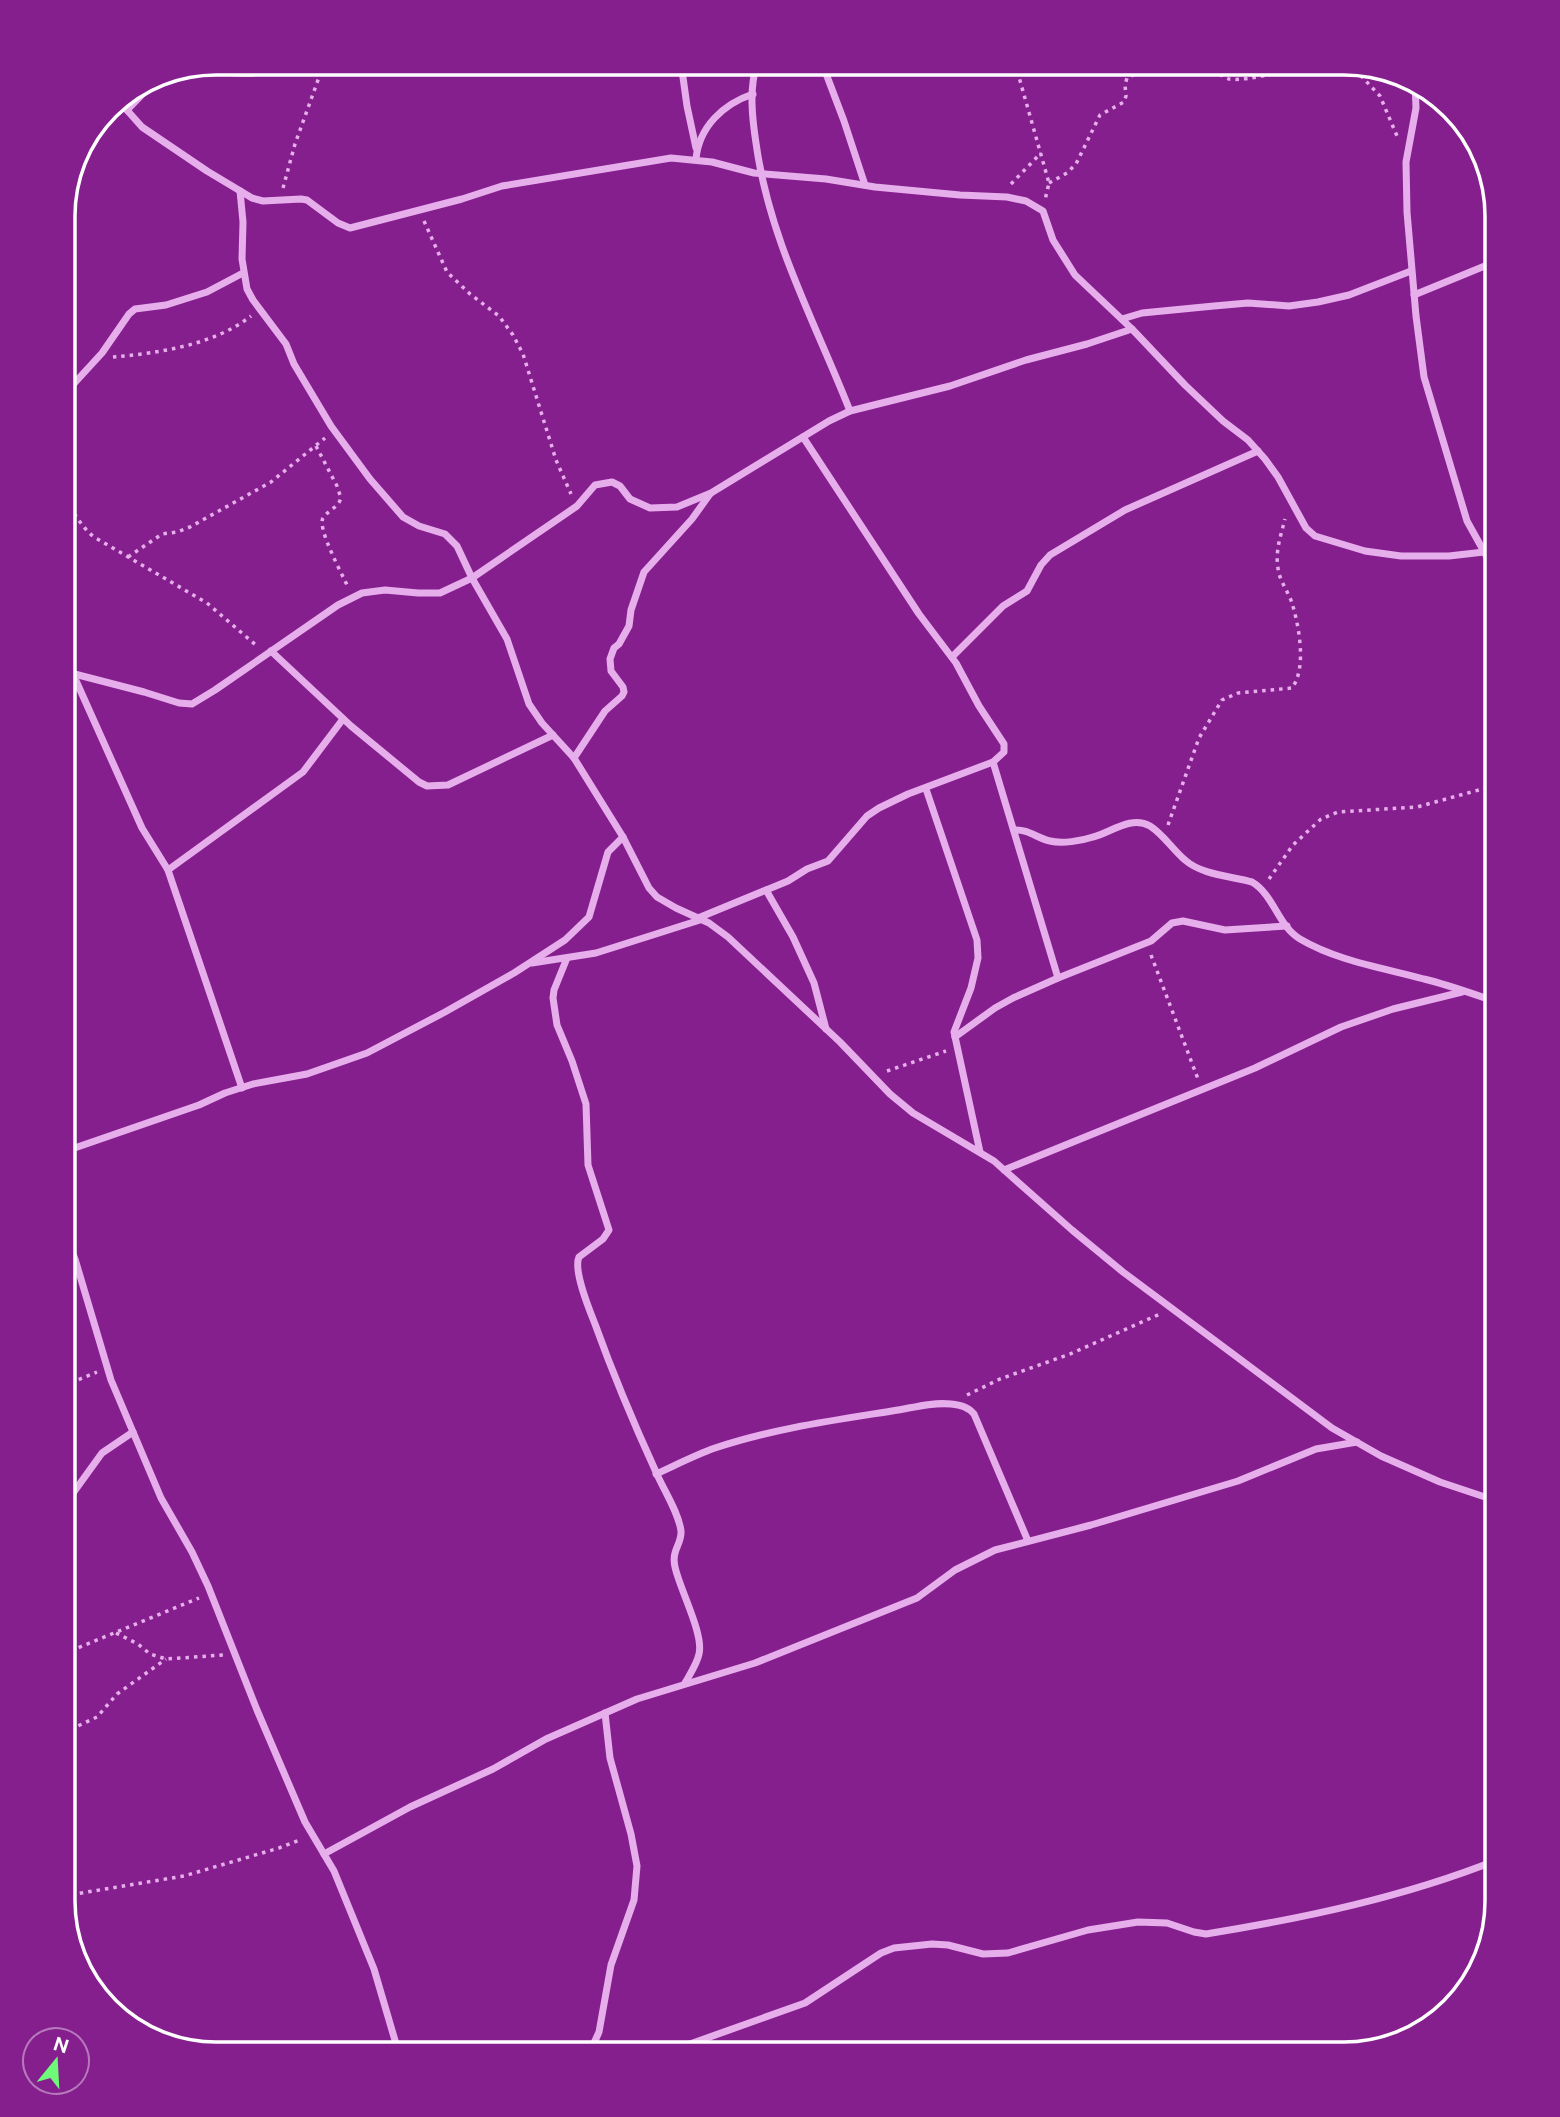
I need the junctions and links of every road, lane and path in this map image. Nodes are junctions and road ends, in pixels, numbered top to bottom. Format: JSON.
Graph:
{"nodes":[{"id":1,"x":319,"y":76,"type":"edge"},
{"id":2,"x":683,"y":76,"type":"edge"},
{"id":3,"x":755,"y":76,"type":"edge"},
{"id":4,"x":827,"y":76,"type":"edge"},
{"id":5,"x":1019,"y":76,"type":"edge"},
{"id":6,"x":1131,"y":76,"type":"edge"},
{"id":7,"x":1222,"y":76,"type":"edge"},
{"id":8,"x":1256,"y":76,"type":"edge"},
{"id":9,"x":1361,"y":76,"type":"edge"},
{"id":10,"x":753,"y":94,"type":"junction"},
{"id":11,"x":1415,"y":95,"type":"edge"},
{"id":12,"x":138,"y":99,"type":"edge"},
{"id":13,"x":127,"y":110,"type":"joint"},
{"id":14,"x":1409,"y":149,"type":"junction"},
{"id":15,"x":1041,"y":153,"type":"junction"},
{"id":16,"x":697,"y":155,"type":"junction"},
{"id":17,"x":760,"y":174,"type":"junction"},
{"id":18,"x":1049,"y":183,"type":"junction"},
{"id":19,"x":865,"y":185,"type":"junction"},
{"id":20,"x":240,"y":191,"type":"junction"},
{"id":21,"x":999,"y":197,"type":"junction"},
{"id":22,"x":280,"y":201,"type":"junction"},
{"id":23,"x":419,"y":210,"type":"junction"},
{"id":24,"x":1043,"y":211,"type":"junction"},
{"id":25,"x":1485,"y":266,"type":"edge"},
{"id":26,"x":1411,"y":271,"type":"junction"},
{"id":27,"x":243,"y":273,"type":"junction"},
{"id":28,"x":1414,"y":295,"type":"junction"},
{"id":29,"x":260,"y":309,"type":"junction"},
{"id":30,"x":1122,"y":319,"type":"junction"},
{"id":31,"x":1132,"y":329,"type":"junction"},
{"id":32,"x":97,"y":359,"type":"junction"},
{"id":33,"x":76,"y":382,"type":"edge"},
{"id":34,"x":850,"y":411,"type":"junction"},
{"id":35,"x":334,"y":430,"type":"junction"},
{"id":36,"x":803,"y":437,"type":"junction"},
{"id":37,"x":316,"y":446,"type":"junction"},
{"id":38,"x":1258,"y":451,"type":"junction"},
{"id":39,"x":711,"y":493,"type":"junction"},
{"id":40,"x":1289,"y":496,"type":"junction"},
{"id":41,"x":577,"y":506,"type":"junction"},
{"id":42,"x":76,"y":517,"type":"edge"},
{"id":43,"x":1484,"y":552,"type":"joint"},
{"id":44,"x":128,"y":557,"type":"junction"},
{"id":45,"x":472,"y":578,"type":"junction"},
{"id":46,"x":352,"y":598,"type":"junction"},
{"id":47,"x":268,"y":653,"type":"junction"},
{"id":48,"x":952,"y":657,"type":"junction"},
{"id":49,"x":76,"y":675,"type":"edge"},
{"id":50,"x":76,"y":680,"type":"edge"},
{"id":51,"x":343,"y":719,"type":"junction"},
{"id":52,"x":553,"y":735,"type":"junction"},
{"id":53,"x":575,"y":758,"type":"junction"},
{"id":54,"x":993,"y":762,"type":"junction"},
{"id":55,"x":1485,"y":788,"type":"edge"},
{"id":56,"x":926,"y":789,"type":"junction"},
{"id":57,"x":1014,"y":831,"type":"junction"},
{"id":58,"x":623,"y":837,"type":"junction"},
{"id":59,"x":1164,"y":839,"type":"junction"},
{"id":60,"x":168,"y":870,"type":"junction"},
{"id":61,"x":1262,"y":889,"type":"junction"},
{"id":62,"x":766,"y":890,"type":"junction"},
{"id":63,"x":700,"y":919,"type":"junction"},
{"id":64,"x":1287,"y":926,"type":"junction"},
{"id":65,"x":1146,"y":943,"type":"junction"},
{"id":66,"x":567,"y":958,"type":"junction"},
{"id":67,"x":528,"y":964,"type":"junction"},
{"id":68,"x":1058,"y":978,"type":"junction"},
{"id":69,"x":1465,"y":991,"type":"junction"},
{"id":70,"x":1485,"y":998,"type":"edge"},
{"id":71,"x":826,"y":1030,"type":"junction"},
{"id":72,"x":955,"y":1037,"type":"junction"},
{"id":73,"x":957,"y":1047,"type":"junction"},
{"id":74,"x":872,"y":1077,"type":"junction"},
{"id":75,"x":242,"y":1088,"type":"junction"},
{"id":76,"x":1203,"y":1090,"type":"junction"},
{"id":77,"x":75,"y":1148,"type":"edge"},
{"id":78,"x":980,"y":1152,"type":"junction"},
{"id":79,"x":1004,"y":1170,"type":"junction"},
{"id":80,"x":75,"y":1260,"type":"edge"},
{"id":81,"x":1173,"y":1309,"type":"junction"},
{"id":82,"x":108,"y":1367,"type":"junction"},
{"id":83,"x":75,"y":1381,"type":"edge"},
{"id":84,"x":949,"y":1403,"type":"junction"},
{"id":85,"x":133,"y":1432,"type":"junction"},
{"id":86,"x":1357,"y":1442,"type":"junction"},
{"id":87,"x":656,"y":1474,"type":"junction"},
{"id":88,"x":75,"y":1490,"type":"edge"},
{"id":89,"x":1485,"y":1497,"type":"edge"},
{"id":90,"x":1028,"y":1541,"type":"junction"},
{"id":91,"x":210,"y":1593,"type":"junction"},
{"id":92,"x":117,"y":1633,"type":"junction"},
{"id":93,"x":75,"y":1649,"type":"edge"},
{"id":94,"x":235,"y":1654,"type":"junction"},
{"id":95,"x":166,"y":1659,"type":"junction"},
{"id":96,"x":685,"y":1683,"type":"junction"},
{"id":97,"x":605,"y":1713,"type":"junction"},
{"id":98,"x":75,"y":1727,"type":"edge"},
{"id":99,"x":312,"y":1834,"type":"junction"},
{"id":100,"x":324,"y":1854,"type":"junction"},
{"id":101,"x":1485,"y":1865,"type":"edge"},
{"id":102,"x":75,"y":1894,"type":"edge"},
{"id":103,"x":395,"y":2041,"type":"edge"},
{"id":104,"x":595,"y":2041,"type":"edge"},
{"id":105,"x":697,"y":2041,"type":"edge"}],
"edges":[{"from":1,"to":22,"type":"path"},
{"from":2,"to":16,"type":"street"},
{"from":3,"to":10,"type":"street"},
{"from":4,"to":19,"type":"street"},
{"from":5,"to":15,"type":"path"},
{"from":6,"to":18,"type":"path"},
{"from":7,"to":8,"type":"path"},
{"from":9,"to":14,"type":"path"},
{"from":10,"to":16,"type":"street"},
{"from":10,"to":17,"type":"street"},
{"from":11,"to":14,"type":"street"},
{"from":12,"to":13,"type":"street"},
{"from":13,"to":20,"type":"street"},
{"from":14,"to":26,"type":"street"},
{"from":15,"to":18,"type":"path"},
{"from":15,"to":21,"type":"path"},
{"from":16,"to":17,"type":"street"},
{"from":16,"to":23,"type":"street"},
{"from":17,"to":19,"type":"street"},
{"from":17,"to":34,"type":"street"},
{"from":18,"to":24,"type":"path"},
{"from":19,"to":21,"type":"street"},
{"from":20,"to":22,"type":"street"},
{"from":20,"to":27,"type":"street"},
{"from":21,"to":24,"type":"street"},
{"from":22,"to":23,"type":"street"},
{"from":23,"to":41,"type":"path"},
{"from":24,"to":30,"type":"street"},
{"from":25,"to":28,"type":"street"},
{"from":26,"to":28,"type":"street"},
{"from":26,"to":30,"type":"street"},
{"from":27,"to":29,"type":"street"},
{"from":27,"to":32,"type":"street"},
{"from":28,"to":43,"type":"street"},
{"from":29,"to":32,"type":"path"},
{"from":29,"to":35,"type":"street"},
{"from":30,"to":31,"type":"street"},
{"from":31,"to":34,"type":"street"},
{"from":31,"to":38,"type":"street"},
{"from":32,"to":33,"type":"street"},
{"from":34,"to":36,"type":"street"},
{"from":35,"to":37,"type":"path"},
{"from":35,"to":45,"type":"street"},
{"from":36,"to":39,"type":"street"},
{"from":36,"to":48,"type":"street"},
{"from":37,"to":44,"type":"path"},
{"from":37,"to":46,"type":"path"},
{"from":38,"to":40,"type":"street"},
{"from":38,"to":48,"type":"street"},
{"from":39,"to":41,"type":"street"},
{"from":39,"to":53,"type":"street"},
{"from":40,"to":43,"type":"street"},
{"from":40,"to":59,"type":"path"},
{"from":41,"to":45,"type":"street"},
{"from":42,"to":44,"type":"path"},
{"from":44,"to":47,"type":"path"},
{"from":45,"to":46,"type":"street"},
{"from":45,"to":52,"type":"street"},
{"from":46,"to":47,"type":"street"},
{"from":47,"to":49,"type":"street"},
{"from":47,"to":51,"type":"street"},
{"from":48,"to":54,"type":"street"},
{"from":50,"to":60,"type":"street"},
{"from":51,"to":52,"type":"street"},
{"from":51,"to":60,"type":"street"},
{"from":52,"to":53,"type":"street"},
{"from":53,"to":58,"type":"street"},
{"from":54,"to":56,"type":"street"},
{"from":54,"to":57,"type":"street"},
{"from":55,"to":61,"type":"path"},
{"from":56,"to":62,"type":"street"},
{"from":56,"to":72,"type":"street"},
{"from":57,"to":59,"type":"street"},
{"from":57,"to":68,"type":"street"},
{"from":58,"to":63,"type":"street"},
{"from":58,"to":67,"type":"street"},
{"from":59,"to":61,"type":"street"},
{"from":60,"to":75,"type":"street"},
{"from":61,"to":64,"type":"street"},
{"from":62,"to":63,"type":"street"},
{"from":62,"to":71,"type":"street"},
{"from":63,"to":66,"type":"street"},
{"from":63,"to":71,"type":"street"},
{"from":64,"to":65,"type":"street"},
{"from":64,"to":69,"type":"street"},
{"from":65,"to":68,"type":"street"},
{"from":65,"to":76,"type":"path"},
{"from":66,"to":67,"type":"street"},
{"from":66,"to":87,"type":"street"},
{"from":67,"to":75,"type":"street"},
{"from":68,"to":72,"type":"street"},
{"from":69,"to":70,"type":"street"},
{"from":69,"to":76,"type":"street"},
{"from":71,"to":74,"type":"street"},
{"from":72,"to":73,"type":"street"},
{"from":73,"to":74,"type":"path"},
{"from":73,"to":78,"type":"street"},
{"from":74,"to":78,"type":"street"},
{"from":75,"to":77,"type":"street"},
{"from":76,"to":79,"type":"street"},
{"from":78,"to":79,"type":"street"},
{"from":79,"to":81,"type":"street"},
{"from":80,"to":82,"type":"street"},
{"from":81,"to":84,"type":"path"},
{"from":81,"to":86,"type":"street"},
{"from":82,"to":83,"type":"path"},
{"from":82,"to":85,"type":"street"},
{"from":84,"to":87,"type":"street"},
{"from":84,"to":90,"type":"street"},
{"from":85,"to":88,"type":"street"},
{"from":85,"to":91,"type":"street"},
{"from":86,"to":89,"type":"street"},
{"from":86,"to":90,"type":"street"},
{"from":87,"to":96,"type":"street"},
{"from":90,"to":96,"type":"street"},
{"from":91,"to":92,"type":"path"},
{"from":91,"to":94,"type":"street"},
{"from":92,"to":93,"type":"path"},
{"from":92,"to":95,"type":"path"},
{"from":94,"to":95,"type":"path"},
{"from":94,"to":99,"type":"street"},
{"from":95,"to":98,"type":"path"},
{"from":96,"to":97,"type":"street"},
{"from":97,"to":100,"type":"street"},
{"from":97,"to":104,"type":"street"},
{"from":99,"to":100,"type":"street"},
{"from":99,"to":102,"type":"path"},
{"from":100,"to":103,"type":"street"},
{"from":101,"to":105,"type":"street"}]}
